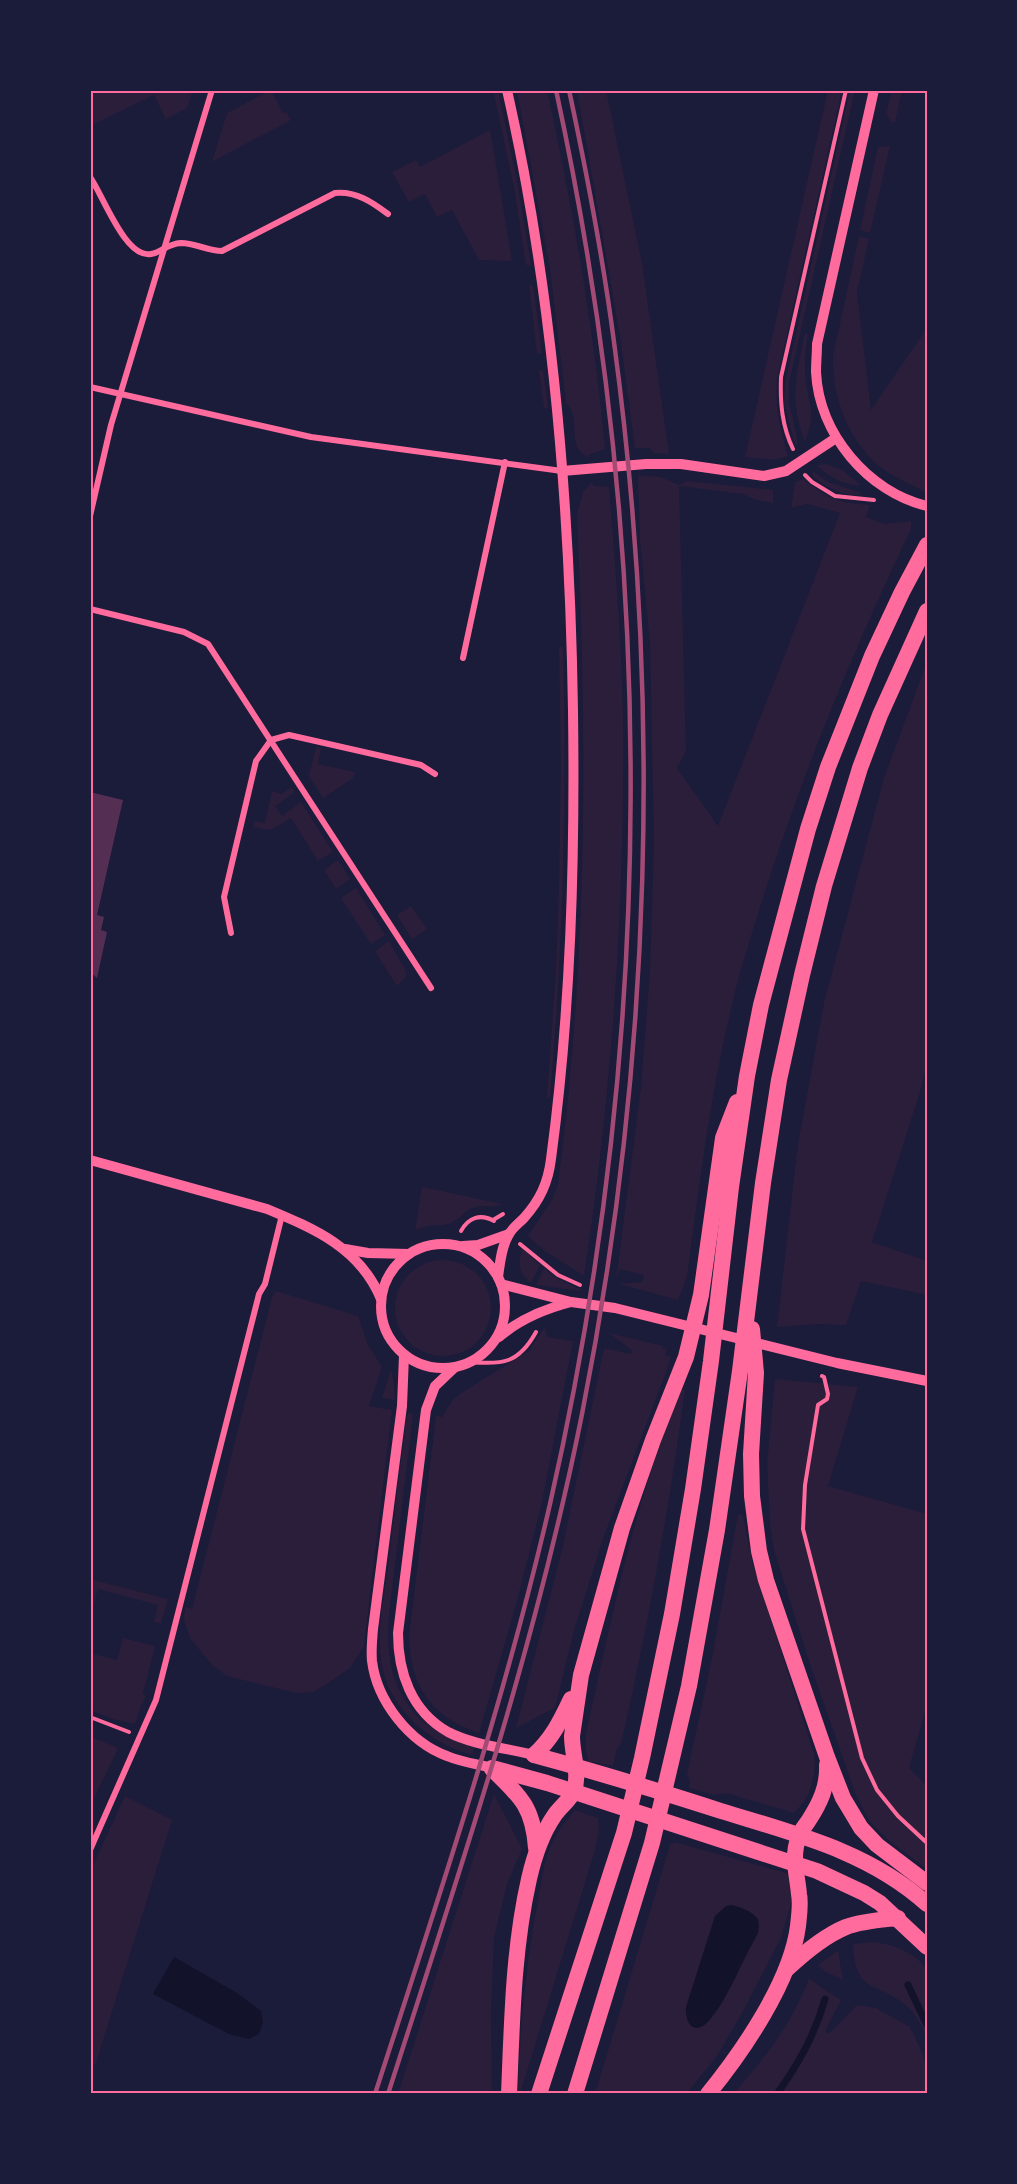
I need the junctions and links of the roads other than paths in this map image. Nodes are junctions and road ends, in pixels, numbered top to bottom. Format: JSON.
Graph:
{"nodes":[{"id":1,"x":212,"y":90,"type":"edge"},
{"id":2,"x":507,"y":90,"type":"edge"},
{"id":3,"x":874,"y":90,"type":"edge"},
{"id":4,"x":90,"y":177,"type":"edge"},
{"id":5,"x":388,"y":214,"type":"dead end"},
{"id":6,"x":167,"y":245,"type":"junction"},
{"id":7,"x":91,"y":388,"type":"edge"},
{"id":8,"x":121,"y":394,"type":"junction"},
{"id":9,"x":836,"y":438,"type":"junction"},
{"id":10,"x":505,"y":462,"type":"junction"},
{"id":11,"x":562,"y":471,"type":"junction"},
{"id":12,"x":927,"y":506,"type":"edge"},
{"id":13,"x":90,"y":516,"type":"edge"},
{"id":14,"x":927,"y":545,"type":"edge"},
{"id":15,"x":90,"y":609,"type":"edge"},
{"id":16,"x":927,"y":611,"type":"edge"},
{"id":17,"x":463,"y":658,"type":"dead end"},
{"id":18,"x":271,"y":740,"type":"junction"},
{"id":19,"x":435,"y":774,"type":"dead end"},
{"id":20,"x":231,"y":933,"type":"dead end"},
{"id":21,"x":431,"y":988,"type":"dead end"},
{"id":22,"x":747,"y":1076,"type":"junction"},
{"id":23,"x":90,"y":1160,"type":"edge"},
{"id":24,"x":282,"y":1215,"type":"junction"},
{"id":25,"x":509,"y":1234,"type":"junction"},
{"id":26,"x":459,"y":1246,"type":"junction"},
{"id":27,"x":345,"y":1249,"type":"junction"},
{"id":28,"x":409,"y":1254,"type":"junction"},
{"id":29,"x":500,"y":1281,"type":"junction"},
{"id":30,"x":381,"y":1299,"type":"junction"},
{"id":31,"x":571,"y":1302,"type":"junction"},
{"id":32,"x":496,"y":1339,"type":"junction"},
{"id":33,"x":404,"y":1355,"type":"junction"},
{"id":34,"x":455,"y":1367,"type":"junction"},
{"id":35,"x":748,"y":1372,"type":"junction"},
{"id":36,"x":925,"y":1380,"type":"edge"},
{"id":37,"x":581,"y":1676,"type":"junction"},
{"id":38,"x":534,"y":1755,"type":"junction"},
{"id":39,"x":827,"y":1757,"type":"junction"},
{"id":40,"x":577,"y":1767,"type":"junction"},
{"id":41,"x":492,"y":1768,"type":"junction"},
{"id":42,"x":574,"y":1792,"type":"junction"},
{"id":43,"x":799,"y":1835,"type":"junction"},
{"id":44,"x":90,"y":1850,"type":"edge"},
{"id":45,"x":536,"y":1853,"type":"junction"},
{"id":46,"x":793,"y":1863,"type":"junction"},
{"id":47,"x":927,"y":1883,"type":"edge"},
{"id":48,"x":927,"y":1904,"type":"edge"},
{"id":49,"x":898,"y":1918,"type":"junction"},
{"id":50,"x":927,"y":1947,"type":"edge"},
{"id":51,"x":784,"y":1972,"type":"junction"},
{"id":52,"x":509,"y":2094,"type":"edge"},
{"id":53,"x":540,"y":2094,"type":"edge"},
{"id":54,"x":575,"y":2094,"type":"edge"},
{"id":55,"x":708,"y":2094,"type":"edge"}],
"edges":[{"from":1,"to":6,"type":"street"},
{"from":2,"to":11,"type":"street"},
{"from":3,"to":9,"type":"street"},
{"from":4,"to":6,"type":"street"},
{"from":5,"to":6,"type":"street"},
{"from":6,"to":8,"type":"street"},
{"from":7,"to":8,"type":"street"},
{"from":8,"to":10,"type":"street"},
{"from":8,"to":13,"type":"street"},
{"from":9,"to":11,"type":"street"},
{"from":9,"to":12,"type":"street"},
{"from":10,"to":11,"type":"street"},
{"from":10,"to":17,"type":"street"},
{"from":11,"to":25,"type":"street"},
{"from":14,"to":22,"type":"highway"},
{"from":15,"to":18,"type":"street"},
{"from":16,"to":35,"type":"highway"},
{"from":18,"to":19,"type":"street"},
{"from":18,"to":20,"type":"street"},
{"from":18,"to":21,"type":"street"},
{"from":22,"to":37,"type":"highway"},
{"from":22,"to":53,"type":"highway"},
{"from":23,"to":24,"type":"street"},
{"from":24,"to":27,"type":"street"},
{"from":24,"to":44,"type":"street"},
{"from":25,"to":26,"type":"street"},
{"from":25,"to":29,"type":"street"},
{"from":26,"to":28,"type":"street"},
{"from":26,"to":29,"type":"street"},
{"from":27,"to":28,"type":"street"},
{"from":27,"to":30,"type":"street"},
{"from":28,"to":30,"type":"street"},
{"from":29,"to":31,"type":"street"},
{"from":29,"to":32,"type":"street"},
{"from":30,"to":33,"type":"street"},
{"from":31,"to":32,"type":"street"},
{"from":31,"to":36,"type":"street"},
{"from":32,"to":34,"type":"street"},
{"from":33,"to":34,"type":"street"},
{"from":33,"to":41,"type":"street"},
{"from":34,"to":38,"type":"street"},
{"from":35,"to":39,"type":"highway"},
{"from":35,"to":54,"type":"highway"},
{"from":37,"to":38,"type":"highway"},
{"from":37,"to":40,"type":"highway"},
{"from":38,"to":40,"type":"highway"},
{"from":39,"to":43,"type":"highway"},
{"from":39,"to":47,"type":"highway"},
{"from":40,"to":42,"type":"highway"},
{"from":40,"to":43,"type":"highway"},
{"from":41,"to":42,"type":"highway"},
{"from":41,"to":45,"type":"highway"},
{"from":42,"to":45,"type":"highway"},
{"from":42,"to":46,"type":"highway"},
{"from":43,"to":46,"type":"highway"},
{"from":43,"to":48,"type":"highway"},
{"from":45,"to":52,"type":"highway"},
{"from":46,"to":49,"type":"highway"},
{"from":46,"to":51,"type":"highway"},
{"from":49,"to":50,"type":"highway"},
{"from":49,"to":51,"type":"highway"},
{"from":51,"to":55,"type":"highway"}]}
